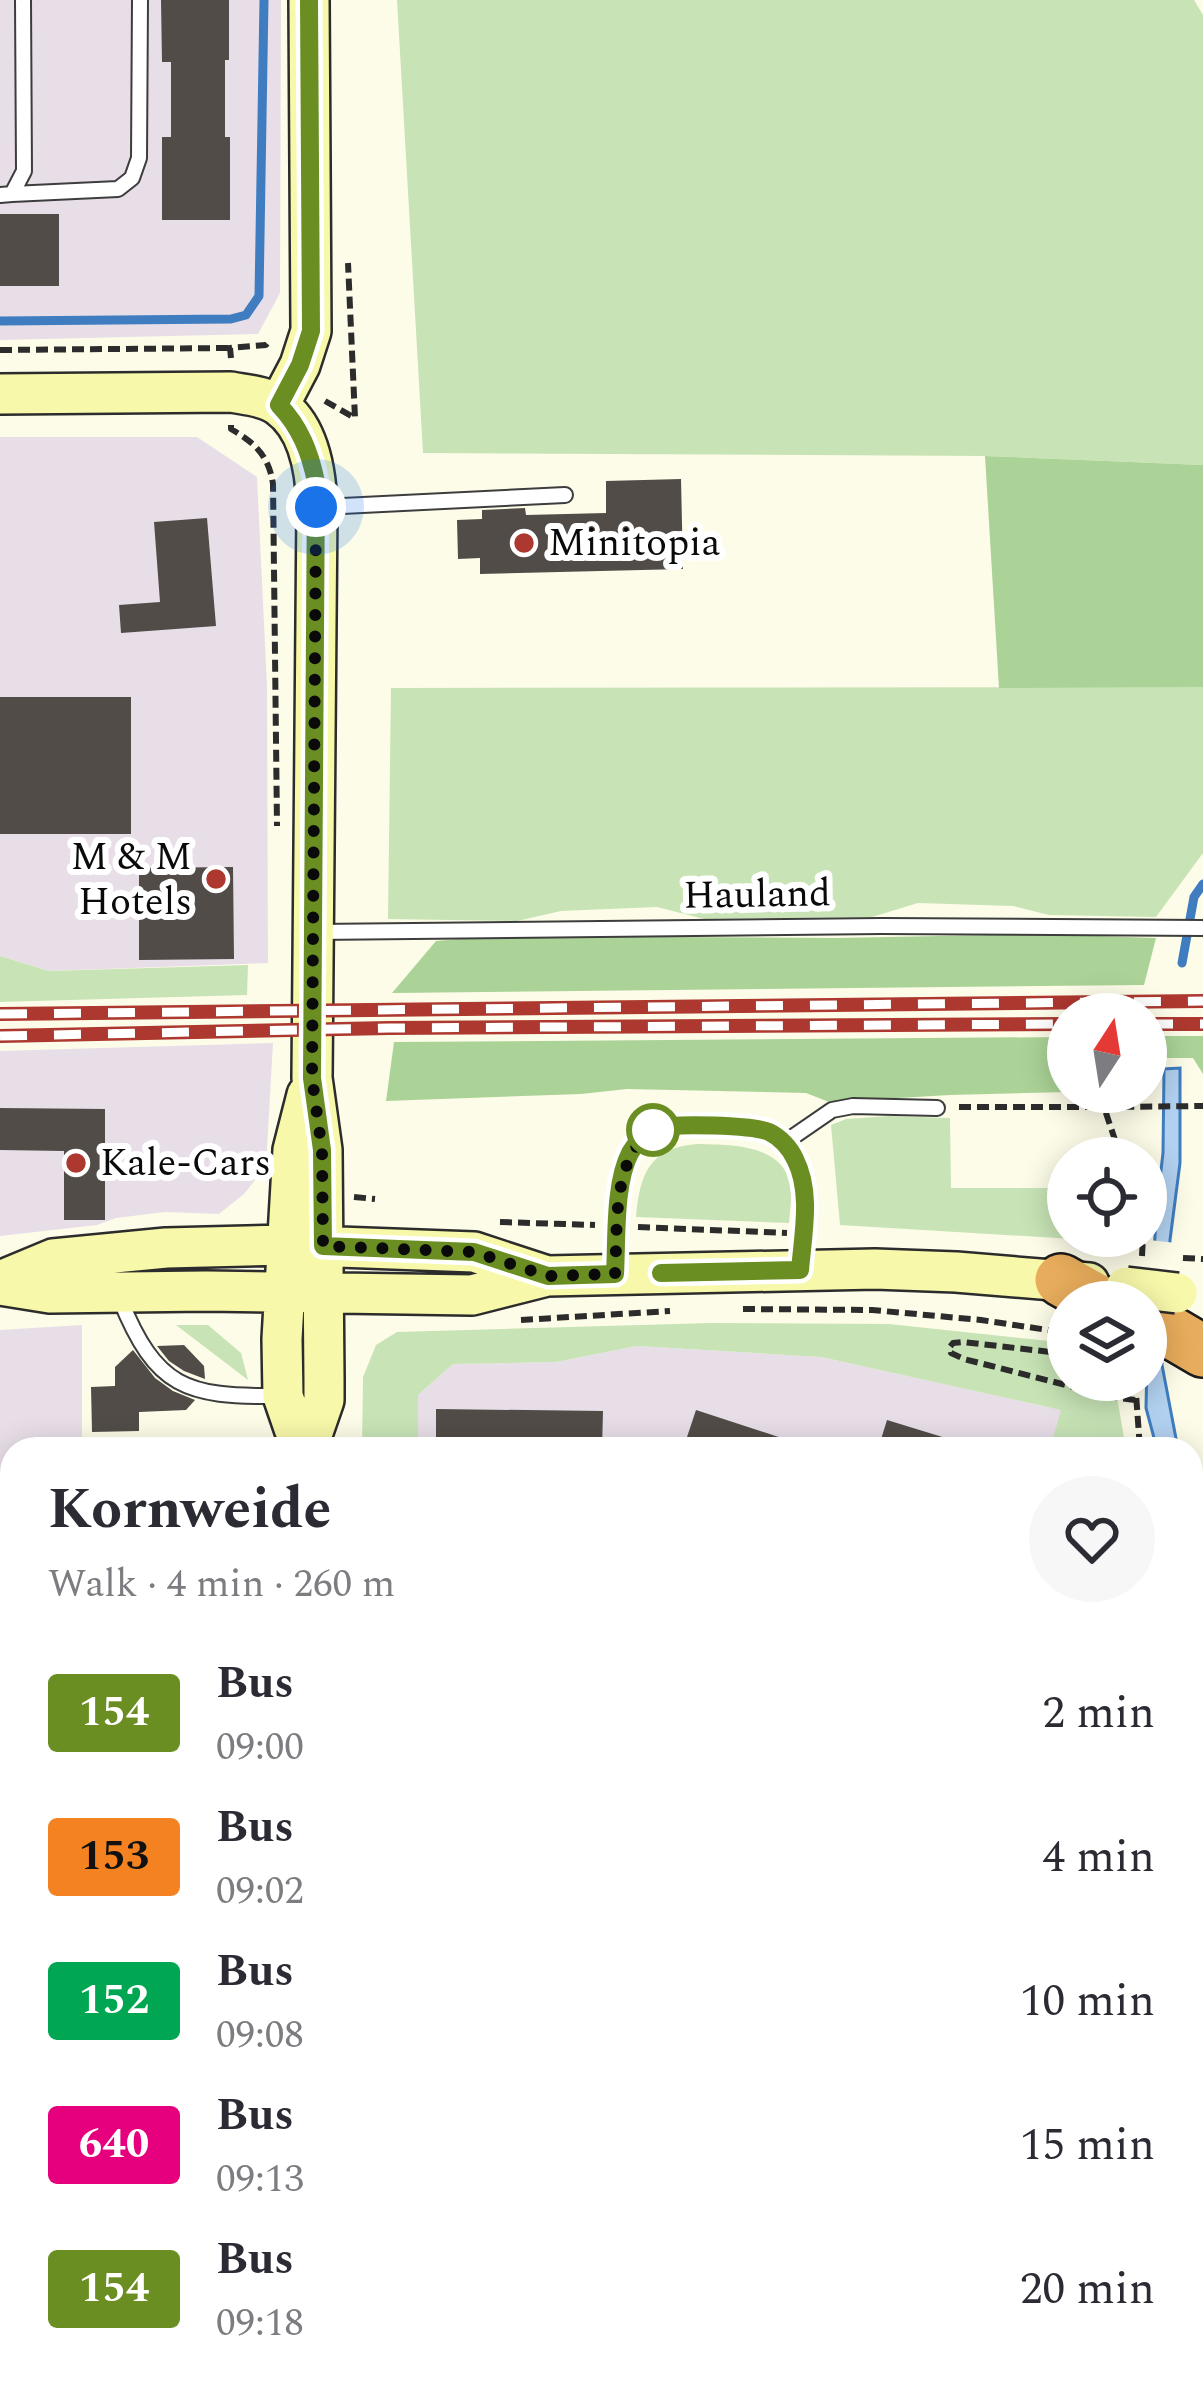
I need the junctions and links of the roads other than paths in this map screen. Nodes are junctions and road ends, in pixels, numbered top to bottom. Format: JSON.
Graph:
{"nodes":[{"id":1,"x":23,"y":0,"type":"edge"},
{"id":2,"x":140,"y":0,"type":"edge"},
{"id":3,"x":309,"y":0,"type":"edge"},
{"id":4,"x":6,"y":195,"type":"edge"},
{"id":5,"x":0,"y":394,"type":"edge"},
{"id":6,"x":269,"y":401,"type":"junction"},
{"id":7,"x":565,"y":495,"type":"dead end"},
{"id":8,"x":316,"y":507,"type":"junction"},
{"id":9,"x":1203,"y":928,"type":"edge"},
{"id":10,"x":311,"y":932,"type":"junction"},
{"id":11,"x":937,"y":1108,"type":"road end"},
{"id":12,"x":784,"y":1143,"type":"junction"},
{"id":13,"x":304,"y":1245,"type":"junction"},
{"id":14,"x":800,"y":1270,"type":"junction"},
{"id":15,"x":615,"y":1274,"type":"junction"},
{"id":16,"x":548,"y":1276,"type":"junction"},
{"id":17,"x":0,"y":1283,"type":"edge"},
{"id":18,"x":1047,"y":1287,"type":"edge"},
{"id":19,"x":117,"y":1292,"type":"junction"},
{"id":20,"x":283,"y":1293,"type":"junction"},
{"id":21,"x":324,"y":1294,"type":"junction"},
{"id":22,"x":283,"y":1396,"type":"junction"},
{"id":23,"x":299,"y":1437,"type":"edge"},
{"id":24,"x":310,"y":1437,"type":"edge"}],
"edges":[{"from":1,"to":4,"type":"lane"},
{"from":2,"to":4,"type":"lane"},
{"from":3,"to":6,"type":"main road"},
{"from":5,"to":6,"type":"main road"},
{"from":6,"to":8,"type":"main road"},
{"from":7,"to":8,"type":"lane"},
{"from":8,"to":10,"type":"main road"},
{"from":9,"to":10,"type":"lane","name":"Hauland"},
{"from":10,"to":13,"type":"main road"},
{"from":11,"to":12,"type":"lane"},
{"from":12,"to":14,"type":"lane"},
{"from":12,"to":15,"type":"lane"},
{"from":13,"to":16,"type":"main road"},
{"from":13,"to":17,"type":"main road"},
{"from":13,"to":20,"type":"main road"},
{"from":13,"to":21,"type":"main road"},
{"from":14,"to":15,"type":"main road"},
{"from":14,"to":18,"type":"main road"},
{"from":15,"to":16,"type":"main road"},
{"from":16,"to":21,"type":"main road"},
{"from":17,"to":19,"type":"main road"},
{"from":19,"to":20,"type":"main road"},
{"from":19,"to":22,"type":"lane"},
{"from":20,"to":21,"type":"main road"},
{"from":20,"to":22,"type":"main road"},
{"from":21,"to":24,"type":"main road"},
{"from":22,"to":23,"type":"main road"}]}
